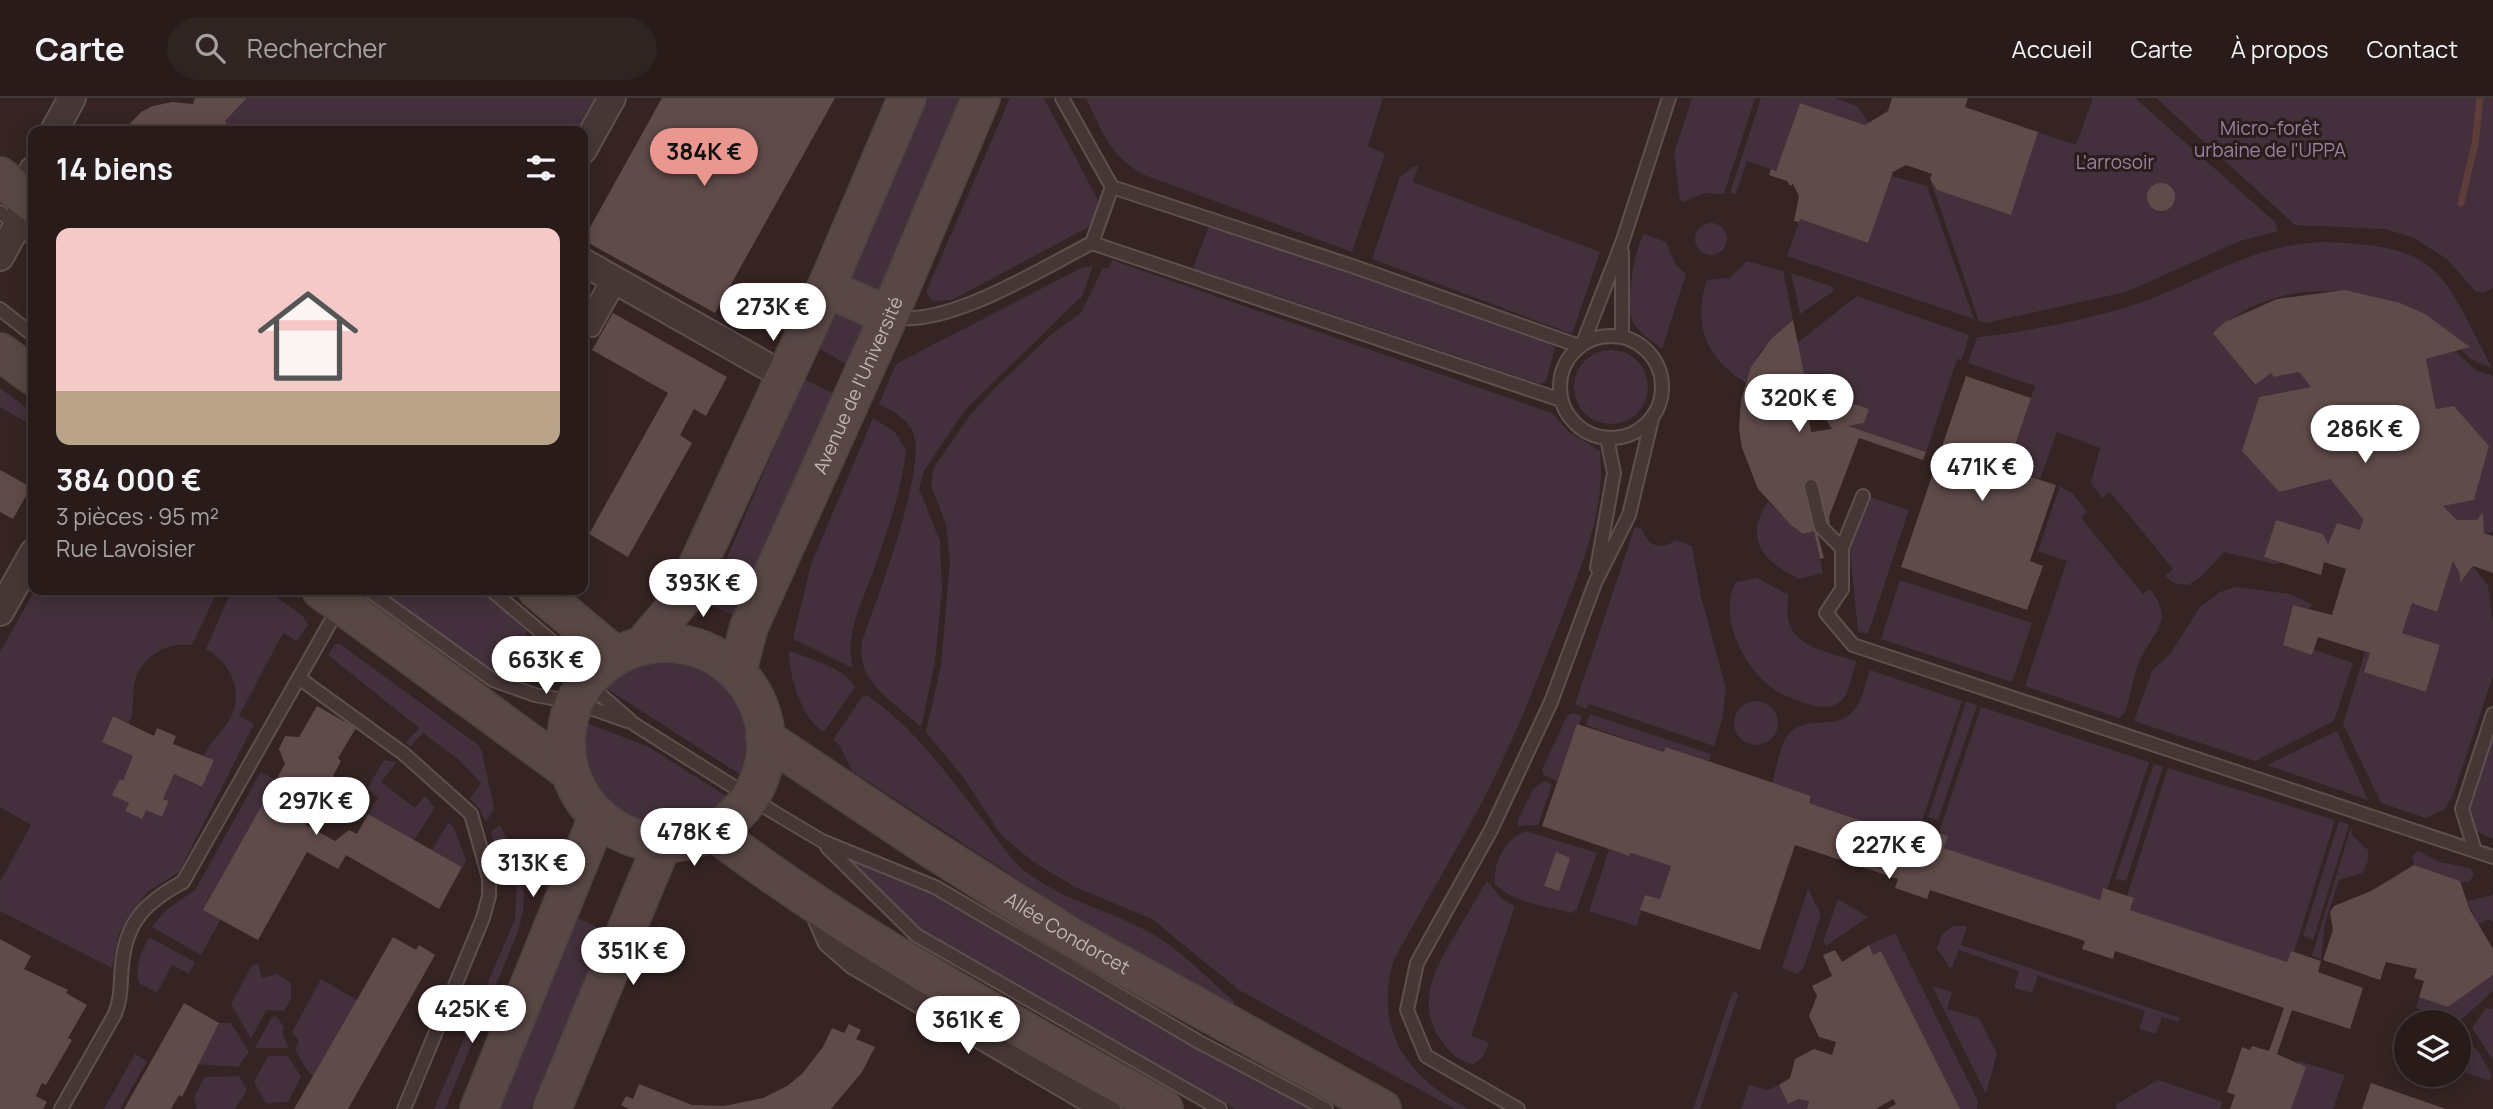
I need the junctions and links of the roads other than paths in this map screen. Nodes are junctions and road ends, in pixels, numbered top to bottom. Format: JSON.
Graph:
{"nodes":[{"id":1,"x":72,"y":98,"type":"edge"},
{"id":2,"x":612,"y":98,"type":"edge"},
{"id":3,"x":907,"y":98,"type":"edge"},
{"id":4,"x":981,"y":98,"type":"edge"},
{"id":5,"x":1062,"y":98,"type":"edge"},
{"id":6,"x":1669,"y":98,"type":"edge"},
{"id":7,"x":57,"y":126,"type":"edge"},
{"id":8,"x":588,"y":141,"type":"edge"},
{"id":9,"x":1112,"y":187,"type":"junction"},
{"id":10,"x":20,"y":204,"type":"edge"},
{"id":11,"x":1092,"y":243,"type":"junction"},
{"id":12,"x":1622,"y":243,"type":"junction"},
{"id":13,"x":0,"y":257,"type":"edge"},
{"id":14,"x":588,"y":265,"type":"edge"},
{"id":15,"x":614,"y":280,"type":"junction"},
{"id":16,"x":826,"y":288,"type":"junction"},
{"id":17,"x":0,"y":309,"type":"edge"},
{"id":18,"x":889,"y":316,"type":"junction"},
{"id":19,"x":588,"y":327,"type":"edge"},
{"id":20,"x":28,"y":331,"type":"edge"},
{"id":21,"x":1622,"y":336,"type":"junction"},
{"id":22,"x":1581,"y":345,"type":"junction"},
{"id":23,"x":0,"y":352,"type":"edge"},
{"id":24,"x":28,"y":372,"type":"edge"},
{"id":25,"x":786,"y":377,"type":"junction"},
{"id":26,"x":1561,"y":400,"type":"junction"},
{"id":27,"x":1652,"y":419,"type":"junction"},
{"id":28,"x":1606,"y":438,"type":"junction"},
{"id":29,"x":1811,"y":486,"type":"dead end"},
{"id":30,"x":1863,"y":496,"type":"dead end"},
{"id":31,"x":1842,"y":548,"type":"junction"},
{"id":32,"x":28,"y":558,"type":"edge"},
{"id":33,"x":9,"y":575,"type":"edge"},
{"id":34,"x":1595,"y":583,"type":"junction"},
{"id":35,"x":342,"y":595,"type":"edge"},
{"id":36,"x":344,"y":595,"type":"edge"},
{"id":37,"x":345,"y":595,"type":"edge"},
{"id":38,"x":497,"y":595,"type":"edge"},
{"id":39,"x":544,"y":595,"type":"edge"},
{"id":40,"x":0,"y":612,"type":"edge"},
{"id":41,"x":630,"y":651,"type":"junction"},
{"id":42,"x":737,"y":672,"type":"junction"},
{"id":43,"x":299,"y":678,"type":"junction"},
{"id":44,"x":580,"y":692,"type":"junction"},
{"id":45,"x":2493,"y":714,"type":"edge"},
{"id":46,"x":634,"y":724,"type":"junction"},
{"id":47,"x":765,"y":738,"type":"junction"},
{"id":48,"x":570,"y":772,"type":"junction"},
{"id":49,"x":750,"y":797,"type":"junction"},
{"id":50,"x":598,"y":816,"type":"junction"},
{"id":51,"x":714,"y":832,"type":"junction"},
{"id":52,"x":663,"y":842,"type":"junction"},
{"id":53,"x":822,"y":842,"type":"junction"},
{"id":54,"x":2475,"y":851,"type":"junction"},
{"id":55,"x":2493,"y":857,"type":"edge"},
{"id":56,"x":816,"y":905,"type":"junction"},
{"id":57,"x":61,"y":1109,"type":"edge"},
{"id":58,"x":404,"y":1109,"type":"edge"},
{"id":59,"x":479,"y":1109,"type":"edge"},
{"id":60,"x":552,"y":1109,"type":"edge"},
{"id":61,"x":1107,"y":1109,"type":"edge"},
{"id":62,"x":1164,"y":1109,"type":"edge"},
{"id":63,"x":1220,"y":1109,"type":"edge"},
{"id":64,"x":1325,"y":1109,"type":"edge"},
{"id":65,"x":1382,"y":1109,"type":"edge"},
{"id":66,"x":1518,"y":1109,"type":"edge"}],
"edges":[{"from":1,"to":7,"type":"street"},
{"from":2,"to":8,"type":"street"},
{"from":3,"to":16,"type":"main road"},
{"from":4,"to":18,"type":"main road","name":"Avenue de l'Université"},
{"from":5,"to":9,"type":"lane"},
{"from":6,"to":12,"type":"lane"},
{"from":9,"to":11,"type":"lane"},
{"from":9,"to":22,"type":"lane"},
{"from":10,"to":13,"type":"street"},
{"from":11,"to":18,"type":"lane"},
{"from":11,"to":26,"type":"lane"},
{"from":12,"to":21,"type":"lane"},
{"from":12,"to":22,"type":"lane"},
{"from":14,"to":15,"type":"street"},
{"from":15,"to":19,"type":"lane"},
{"from":15,"to":25,"type":"street"},
{"from":16,"to":18,"type":"main road"},
{"from":16,"to":25,"type":"main road"},
{"from":17,"to":20,"type":"lane"},
{"from":18,"to":42,"type":"main road","name":"Avenue de l'Université"},
{"from":21,"to":22,"type":"lane"},
{"from":21,"to":27,"type":"lane"},
{"from":22,"to":26,"type":"lane"},
{"from":23,"to":24,"type":"main road"},
{"from":25,"to":41,"type":"main road"},
{"from":26,"to":28,"type":"lane"},
{"from":27,"to":28,"type":"lane"},
{"from":27,"to":34,"type":"lane"},
{"from":28,"to":34,"type":"lane"},
{"from":29,"to":31,"type":"lane"},
{"from":30,"to":31,"type":"lane"},
{"from":31,"to":54,"type":"lane"},
{"from":32,"to":33,"type":"street"},
{"from":33,"to":40,"type":"street"},
{"from":34,"to":66,"type":"lane"},
{"from":35,"to":43,"type":"lane"},
{"from":36,"to":48,"type":"main road"},
{"from":37,"to":44,"type":"lane"},
{"from":38,"to":44,"type":"lane"},
{"from":39,"to":41,"type":"main road"},
{"from":41,"to":42,"type":"main road"},
{"from":41,"to":44,"type":"main road"},
{"from":42,"to":47,"type":"main road"},
{"from":43,"to":57,"type":"lane"},
{"from":43,"to":58,"type":"lane"},
{"from":44,"to":46,"type":"lane"},
{"from":44,"to":46,"type":"lane"},
{"from":44,"to":48,"type":"main road"},
{"from":45,"to":54,"type":"lane"},
{"from":46,"to":49,"type":"lane"},
{"from":47,"to":49,"type":"main road"},
{"from":47,"to":65,"type":"main road","name":"Allée Condorcet"},
{"from":48,"to":50,"type":"main road"},
{"from":49,"to":51,"type":"main road"},
{"from":49,"to":53,"type":"lane"},
{"from":50,"to":52,"type":"main road"},
{"from":50,"to":59,"type":"main road"},
{"from":51,"to":52,"type":"main road"},
{"from":51,"to":56,"type":"main road"},
{"from":52,"to":60,"type":"main road"},
{"from":53,"to":63,"type":"lane"},
{"from":53,"to":64,"type":"lane"},
{"from":54,"to":55,"type":"lane"},
{"from":56,"to":61,"type":"street"},
{"from":56,"to":62,"type":"main road"}]}
